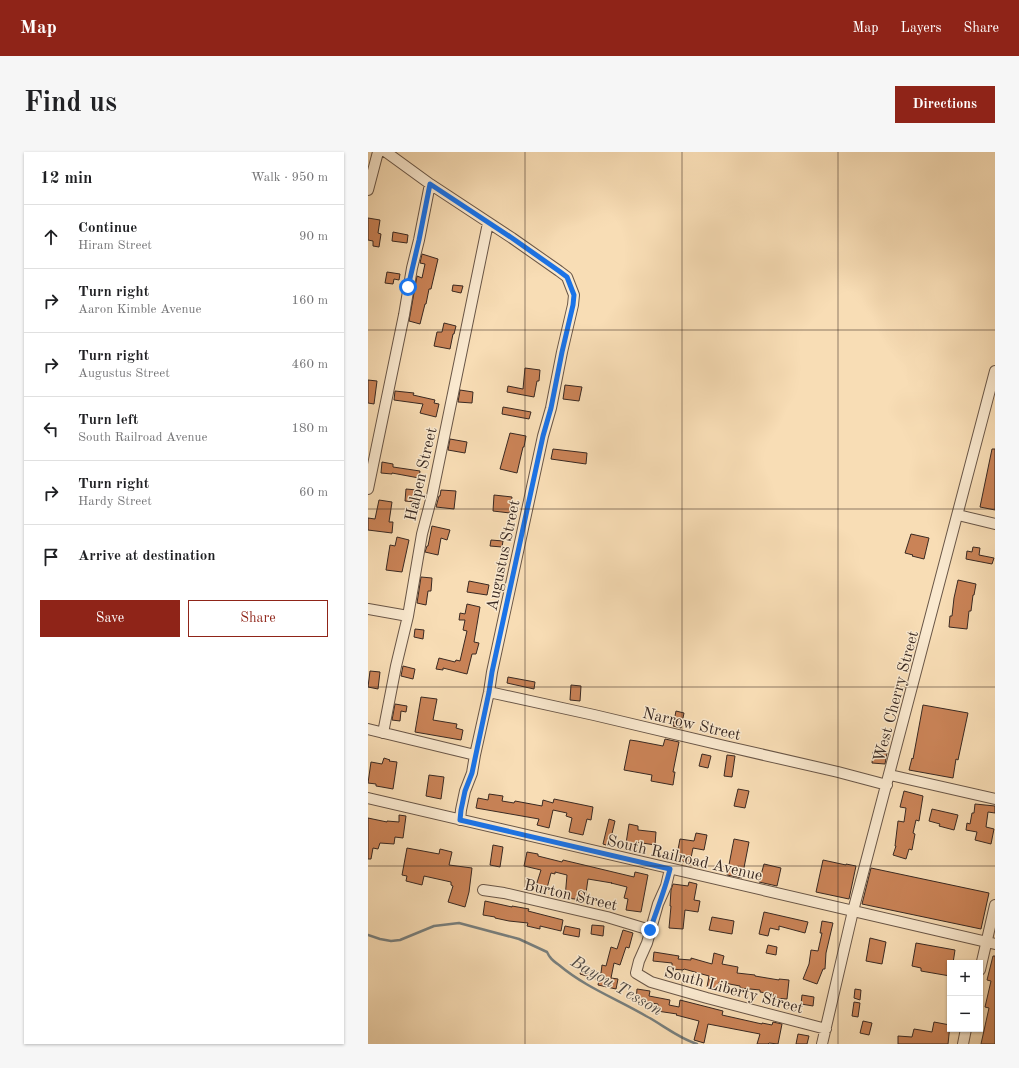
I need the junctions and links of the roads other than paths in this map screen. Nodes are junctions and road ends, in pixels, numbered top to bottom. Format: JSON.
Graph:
{"nodes":[{"id":1,"x":378,"y":152,"type":"edge"},
{"id":2,"x":386,"y":152,"type":"edge"},
{"id":3,"x":430,"y":184,"type":"junction"},
{"id":4,"x":368,"y":190,"type":"edge"},
{"id":5,"x":488,"y":223,"type":"junction"},
{"id":6,"x":995,"y":371,"type":"edge"},
{"id":7,"x":368,"y":489,"type":"edge"},
{"id":8,"x":958,"y":515,"type":"junction"},
{"id":9,"x":995,"y":524,"type":"edge"},
{"id":10,"x":368,"y":609,"type":"edge"},
{"id":11,"x":408,"y":616,"type":"junction"},
{"id":12,"x":489,"y":692,"type":"junction"},
{"id":13,"x":368,"y":729,"type":"edge"},
{"id":14,"x":383,"y":733,"type":"junction"},
{"id":15,"x":475,"y":755,"type":"junction"},
{"id":16,"x":888,"y":780,"type":"junction"},
{"id":17,"x":368,"y":798,"type":"edge"},
{"id":18,"x":995,"y":799,"type":"edge"},
{"id":19,"x":460,"y":820,"type":"junction"},
{"id":20,"x":670,"y":869,"type":"junction"},
{"id":21,"x":484,"y":890,"type":"dead end"},
{"id":22,"x":995,"y":905,"type":"edge"},
{"id":23,"x":853,"y":911,"type":"junction"},
{"id":24,"x":650,"y":930,"type":"junction"},
{"id":25,"x":991,"y":943,"type":"edge"},
{"id":26,"x":983,"y":963,"type":"edge"},
{"id":27,"x":826,"y":1029,"type":"junction"},
{"id":28,"x":965,"y":1032,"type":"edge"},
{"id":29,"x":822,"y":1044,"type":"edge"},
{"id":30,"x":963,"y":1044,"type":"edge"}],
"edges":[{"from":1,"to":4,"type":"street"},
{"from":2,"to":3,"type":"street"},
{"from":3,"to":5,"type":"street"},
{"from":3,"to":7,"type":"street"},
{"from":5,"to":11,"type":"street","name":"Halpen Street"},
{"from":5,"to":12,"type":"street","name":"Augustus Street"},
{"from":6,"to":8,"type":"street","name":"West Cherry Street"},
{"from":8,"to":9,"type":"street"},
{"from":8,"to":16,"type":"street","name":"West Cherry Street"},
{"from":10,"to":11,"type":"street"},
{"from":11,"to":14,"type":"street","name":"Halpen Street"},
{"from":12,"to":15,"type":"street","name":"Augustus Street"},
{"from":12,"to":16,"type":"street","name":"Narrow Street"},
{"from":13,"to":14,"type":"street"},
{"from":14,"to":15,"type":"street"},
{"from":15,"to":19,"type":"street","name":"Augustus Street"},
{"from":16,"to":18,"type":"street","name":"Narrow Street"},
{"from":16,"to":23,"type":"street","name":"West Cherry Street"},
{"from":17,"to":19,"type":"street","name":"South Railroad Avenue"},
{"from":19,"to":20,"type":"street","name":"South Railroad Avenue"},
{"from":20,"to":23,"type":"street","name":"South Railroad Avenue"},
{"from":20,"to":24,"type":"street"},
{"from":21,"to":24,"type":"street","name":"Burton Street"},
{"from":22,"to":25,"type":"street"},
{"from":23,"to":25,"type":"street","name":"South Railroad Avenue"},
{"from":23,"to":27,"type":"street","name":"West Cherry Street"},
{"from":24,"to":27,"type":"street","name":"South Liberty Street"},
{"from":25,"to":26,"type":"street"},
{"from":27,"to":29,"type":"street","name":"West Cherry Street"},
{"from":28,"to":30,"type":"street"}]}
